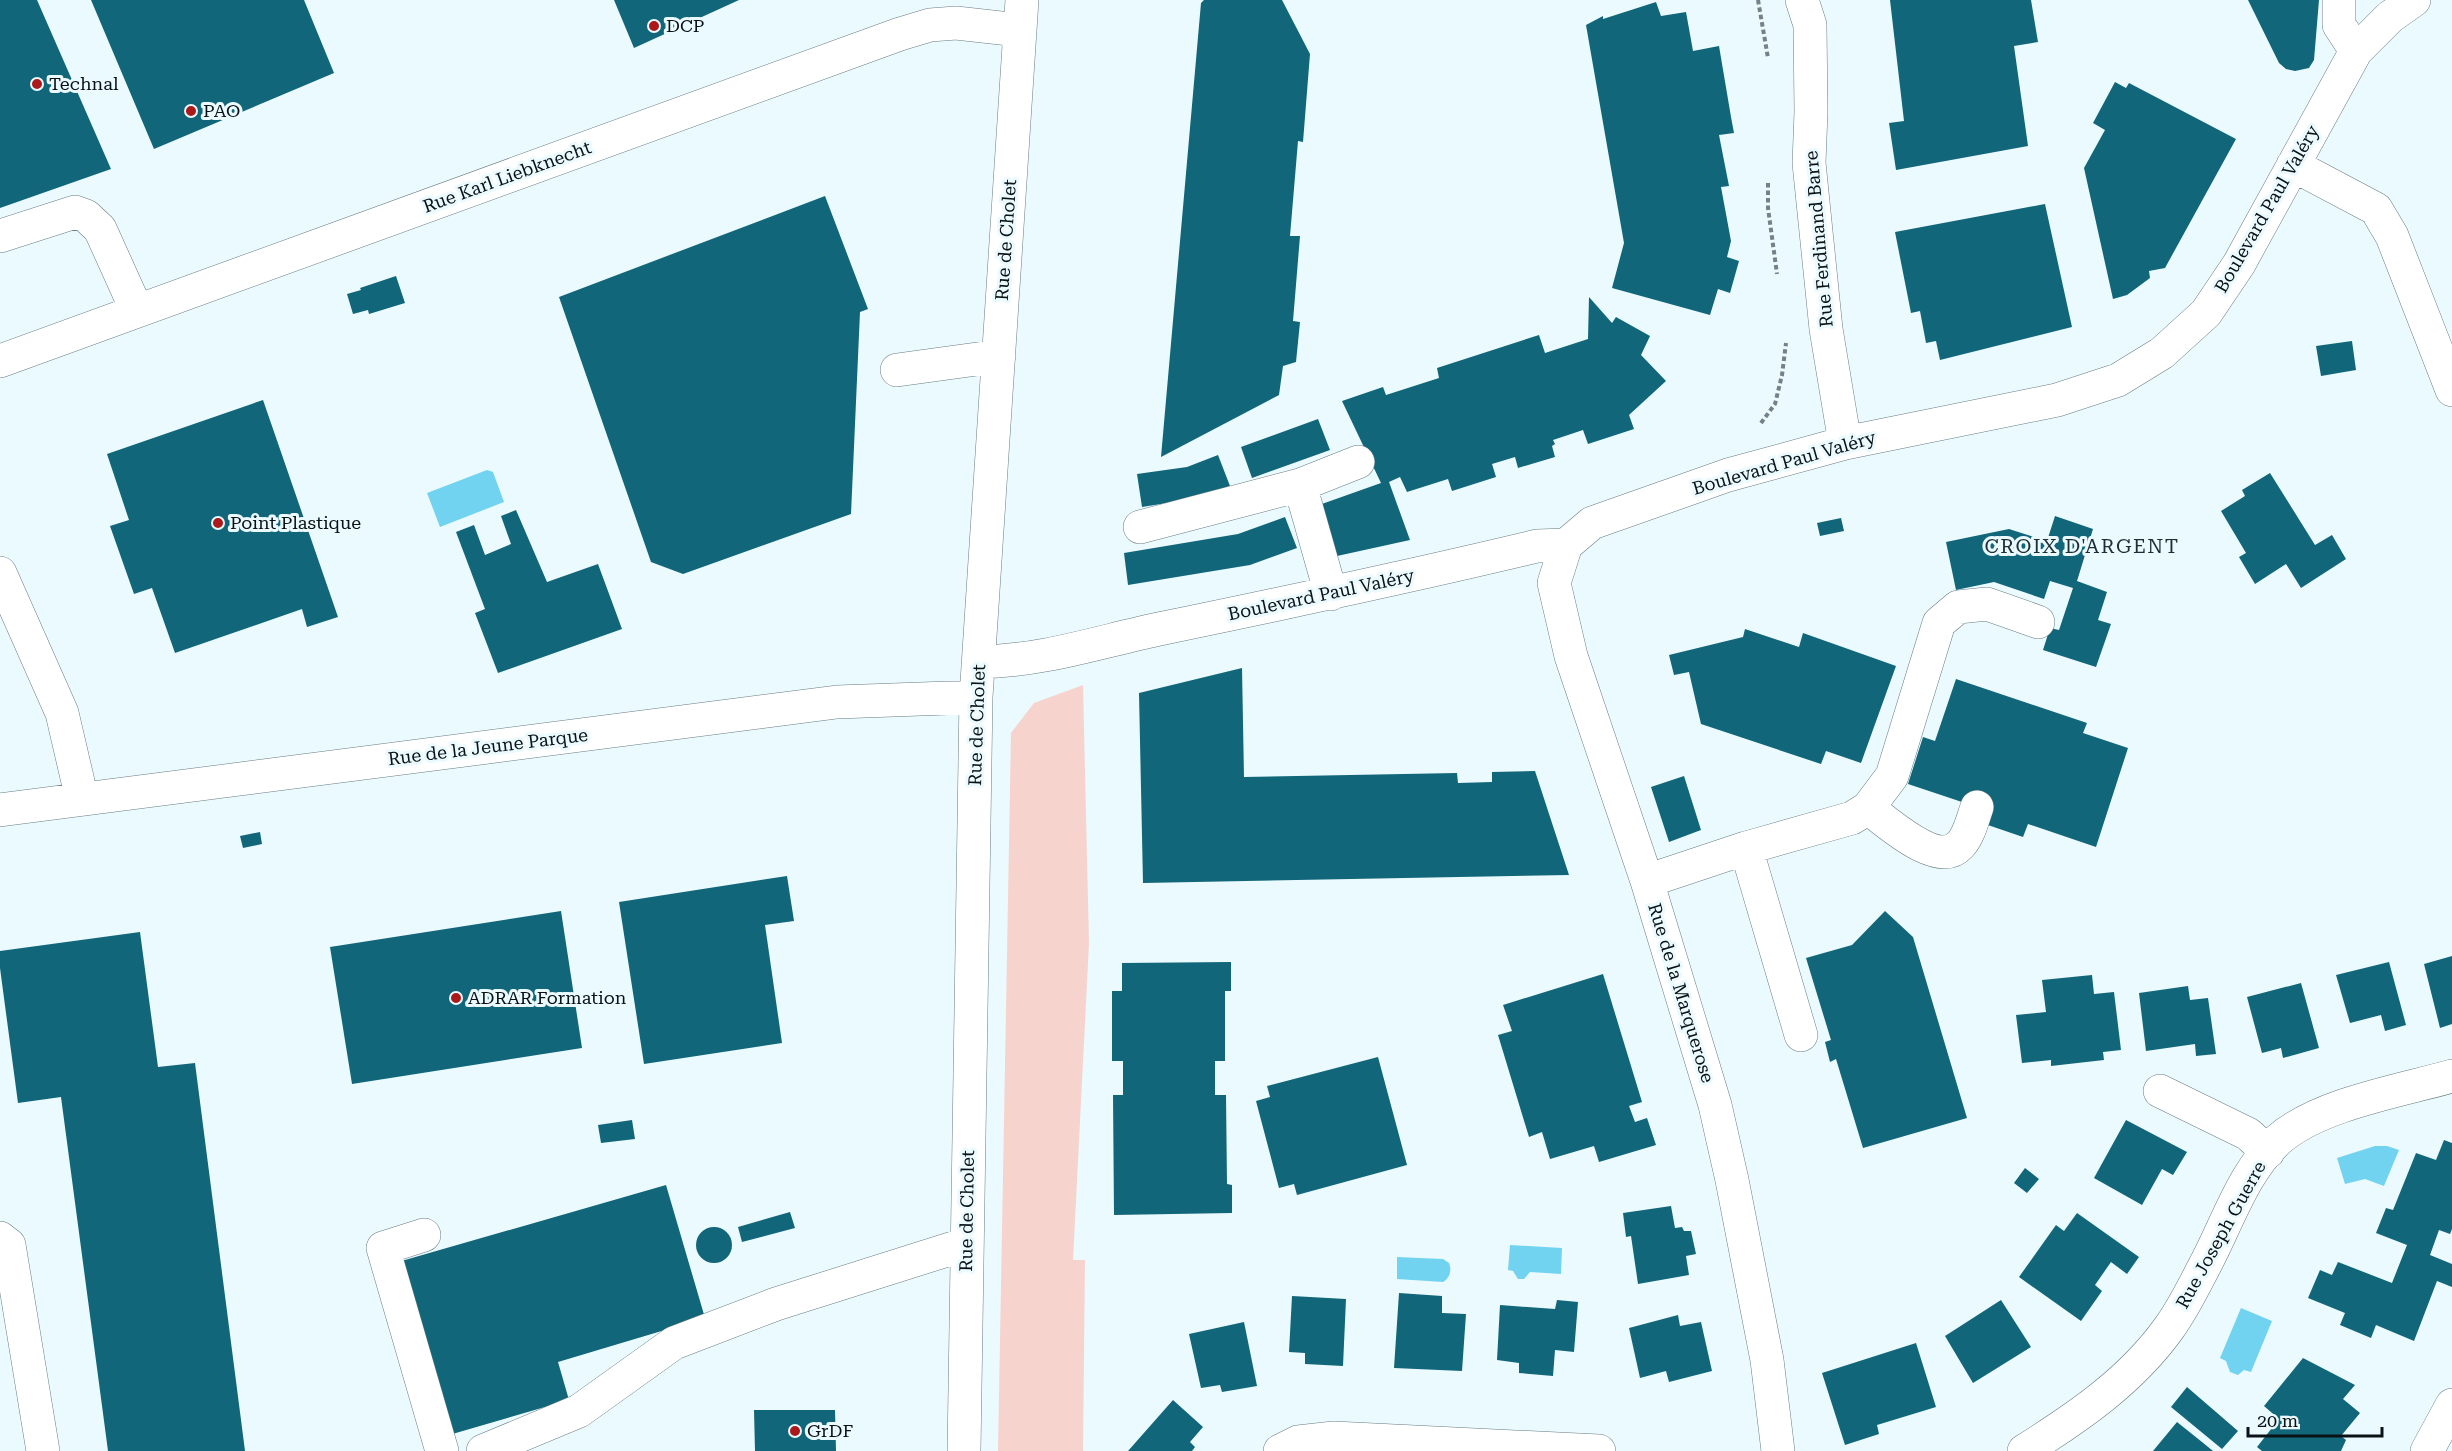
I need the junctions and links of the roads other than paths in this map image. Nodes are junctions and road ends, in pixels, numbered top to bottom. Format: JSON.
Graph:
{"nodes":[{"id":1,"x":1802,"y":0,"type":"edge"},
{"id":2,"x":2340,"y":0,"type":"edge"},
{"id":3,"x":2414,"y":0,"type":"edge"},
{"id":4,"x":1021,"y":15,"type":"edge"},
{"id":5,"x":2356,"y":51,"type":"junction"},
{"id":6,"x":2293,"y":165,"type":"junction"},
{"id":7,"x":0,"y":236,"type":"edge"},
{"id":8,"x":137,"y":311,"type":"junction"},
{"id":9,"x":999,"y":356,"type":"junction"},
{"id":10,"x":0,"y":361,"type":"edge"},
{"id":11,"x":897,"y":370,"type":"dead end"},
{"id":12,"x":2452,"y":390,"type":"edge"},
{"id":13,"x":1845,"y":442,"type":"junction"},
{"id":14,"x":1358,"y":462,"type":"dead end"},
{"id":15,"x":1300,"y":485,"type":"junction"},
{"id":16,"x":1140,"y":527,"type":"dead end"},
{"id":17,"x":1566,"y":545,"type":"junction"},
{"id":18,"x":0,"y":573,"type":"edge"},
{"id":19,"x":1331,"y":594,"type":"junction"},
{"id":20,"x":2038,"y":622,"type":"dead end"},
{"id":21,"x":980,"y":662,"type":"junction"},
{"id":22,"x":976,"y":697,"type":"junction"},
{"id":23,"x":82,"y":799,"type":"junction"},
{"id":24,"x":1977,"y":807,"type":"dead end"},
{"id":25,"x":1868,"y":808,"type":"junction"},
{"id":26,"x":0,"y":810,"type":"edge"},
{"id":27,"x":1746,"y":848,"type":"junction"},
{"id":28,"x":1647,"y":881,"type":"junction"},
{"id":29,"x":1801,"y":1035,"type":"dead end"},
{"id":30,"x":2452,"y":1076,"type":"edge"},
{"id":31,"x":2160,"y":1091,"type":"dead end"},
{"id":32,"x":2268,"y":1152,"type":"junction"},
{"id":33,"x":423,"y":1235,"type":"dead end"},
{"id":34,"x":0,"y":1238,"type":"edge"},
{"id":35,"x":966,"y":1244,"type":"junction"},
{"id":36,"x":2452,"y":1405,"type":"edge"},
{"id":37,"x":44,"y":1451,"type":"edge"},
{"id":38,"x":442,"y":1451,"type":"edge"},
{"id":39,"x":483,"y":1451,"type":"edge"},
{"id":40,"x":964,"y":1451,"type":"edge"},
{"id":41,"x":1280,"y":1451,"type":"edge"},
{"id":42,"x":1599,"y":1451,"type":"edge"},
{"id":43,"x":1778,"y":1451,"type":"edge"},
{"id":44,"x":2024,"y":1451,"type":"edge"},
{"id":45,"x":2427,"y":1451,"type":"edge"}],
"edges":[{"from":1,"to":13,"type":"street","name":"Rue Ferdinand Barre"},
{"from":2,"to":5,"type":"street"},
{"from":3,"to":5,"type":"street","name":"Boulevard Paul Valéry"},
{"from":4,"to":8,"type":"street","name":"Rue Karl Liebknecht"},
{"from":4,"to":9,"type":"street","name":"Rue de Cholet"},
{"from":5,"to":6,"type":"street","name":"Boulevard Paul Valéry"},
{"from":6,"to":12,"type":"street"},
{"from":6,"to":13,"type":"street","name":"Boulevard Paul Valéry"},
{"from":7,"to":8,"type":"street"},
{"from":8,"to":10,"type":"street","name":"Rue Karl Liebknecht"},
{"from":9,"to":11,"type":"street"},
{"from":9,"to":21,"type":"street","name":"Rue de Cholet"},
{"from":13,"to":17,"type":"street","name":"Boulevard Paul Valéry"},
{"from":14,"to":15,"type":"street"},
{"from":15,"to":16,"type":"street"},
{"from":15,"to":19,"type":"street"},
{"from":17,"to":19,"type":"street","name":"Boulevard Paul Valéry"},
{"from":17,"to":28,"type":"street","name":"Rue de la Marquerose"},
{"from":18,"to":23,"type":"street"},
{"from":19,"to":21,"type":"street","name":"Boulevard Paul Valéry"},
{"from":20,"to":25,"type":"street"},
{"from":21,"to":22,"type":"street","name":"Rue de Cholet"},
{"from":22,"to":23,"type":"street","name":"Rue de la Jeune Parque"},
{"from":22,"to":35,"type":"street","name":"Rue de Cholet"},
{"from":23,"to":26,"type":"street","name":"Rue de la Jeune Parque"},
{"from":24,"to":25,"type":"street"},
{"from":25,"to":27,"type":"street"},
{"from":27,"to":28,"type":"street"},
{"from":27,"to":29,"type":"street"},
{"from":28,"to":43,"type":"street","name":"Rue de la Marquerose"},
{"from":30,"to":32,"type":"street","name":"Rue Joseph Guerre"},
{"from":31,"to":32,"type":"street"},
{"from":32,"to":44,"type":"street","name":"Rue Joseph Guerre"},
{"from":33,"to":38,"type":"street"},
{"from":34,"to":37,"type":"street"},
{"from":35,"to":39,"type":"street"},
{"from":35,"to":40,"type":"street","name":"Rue de Cholet"},
{"from":36,"to":45,"type":"street"},
{"from":41,"to":42,"type":"street"}]}
